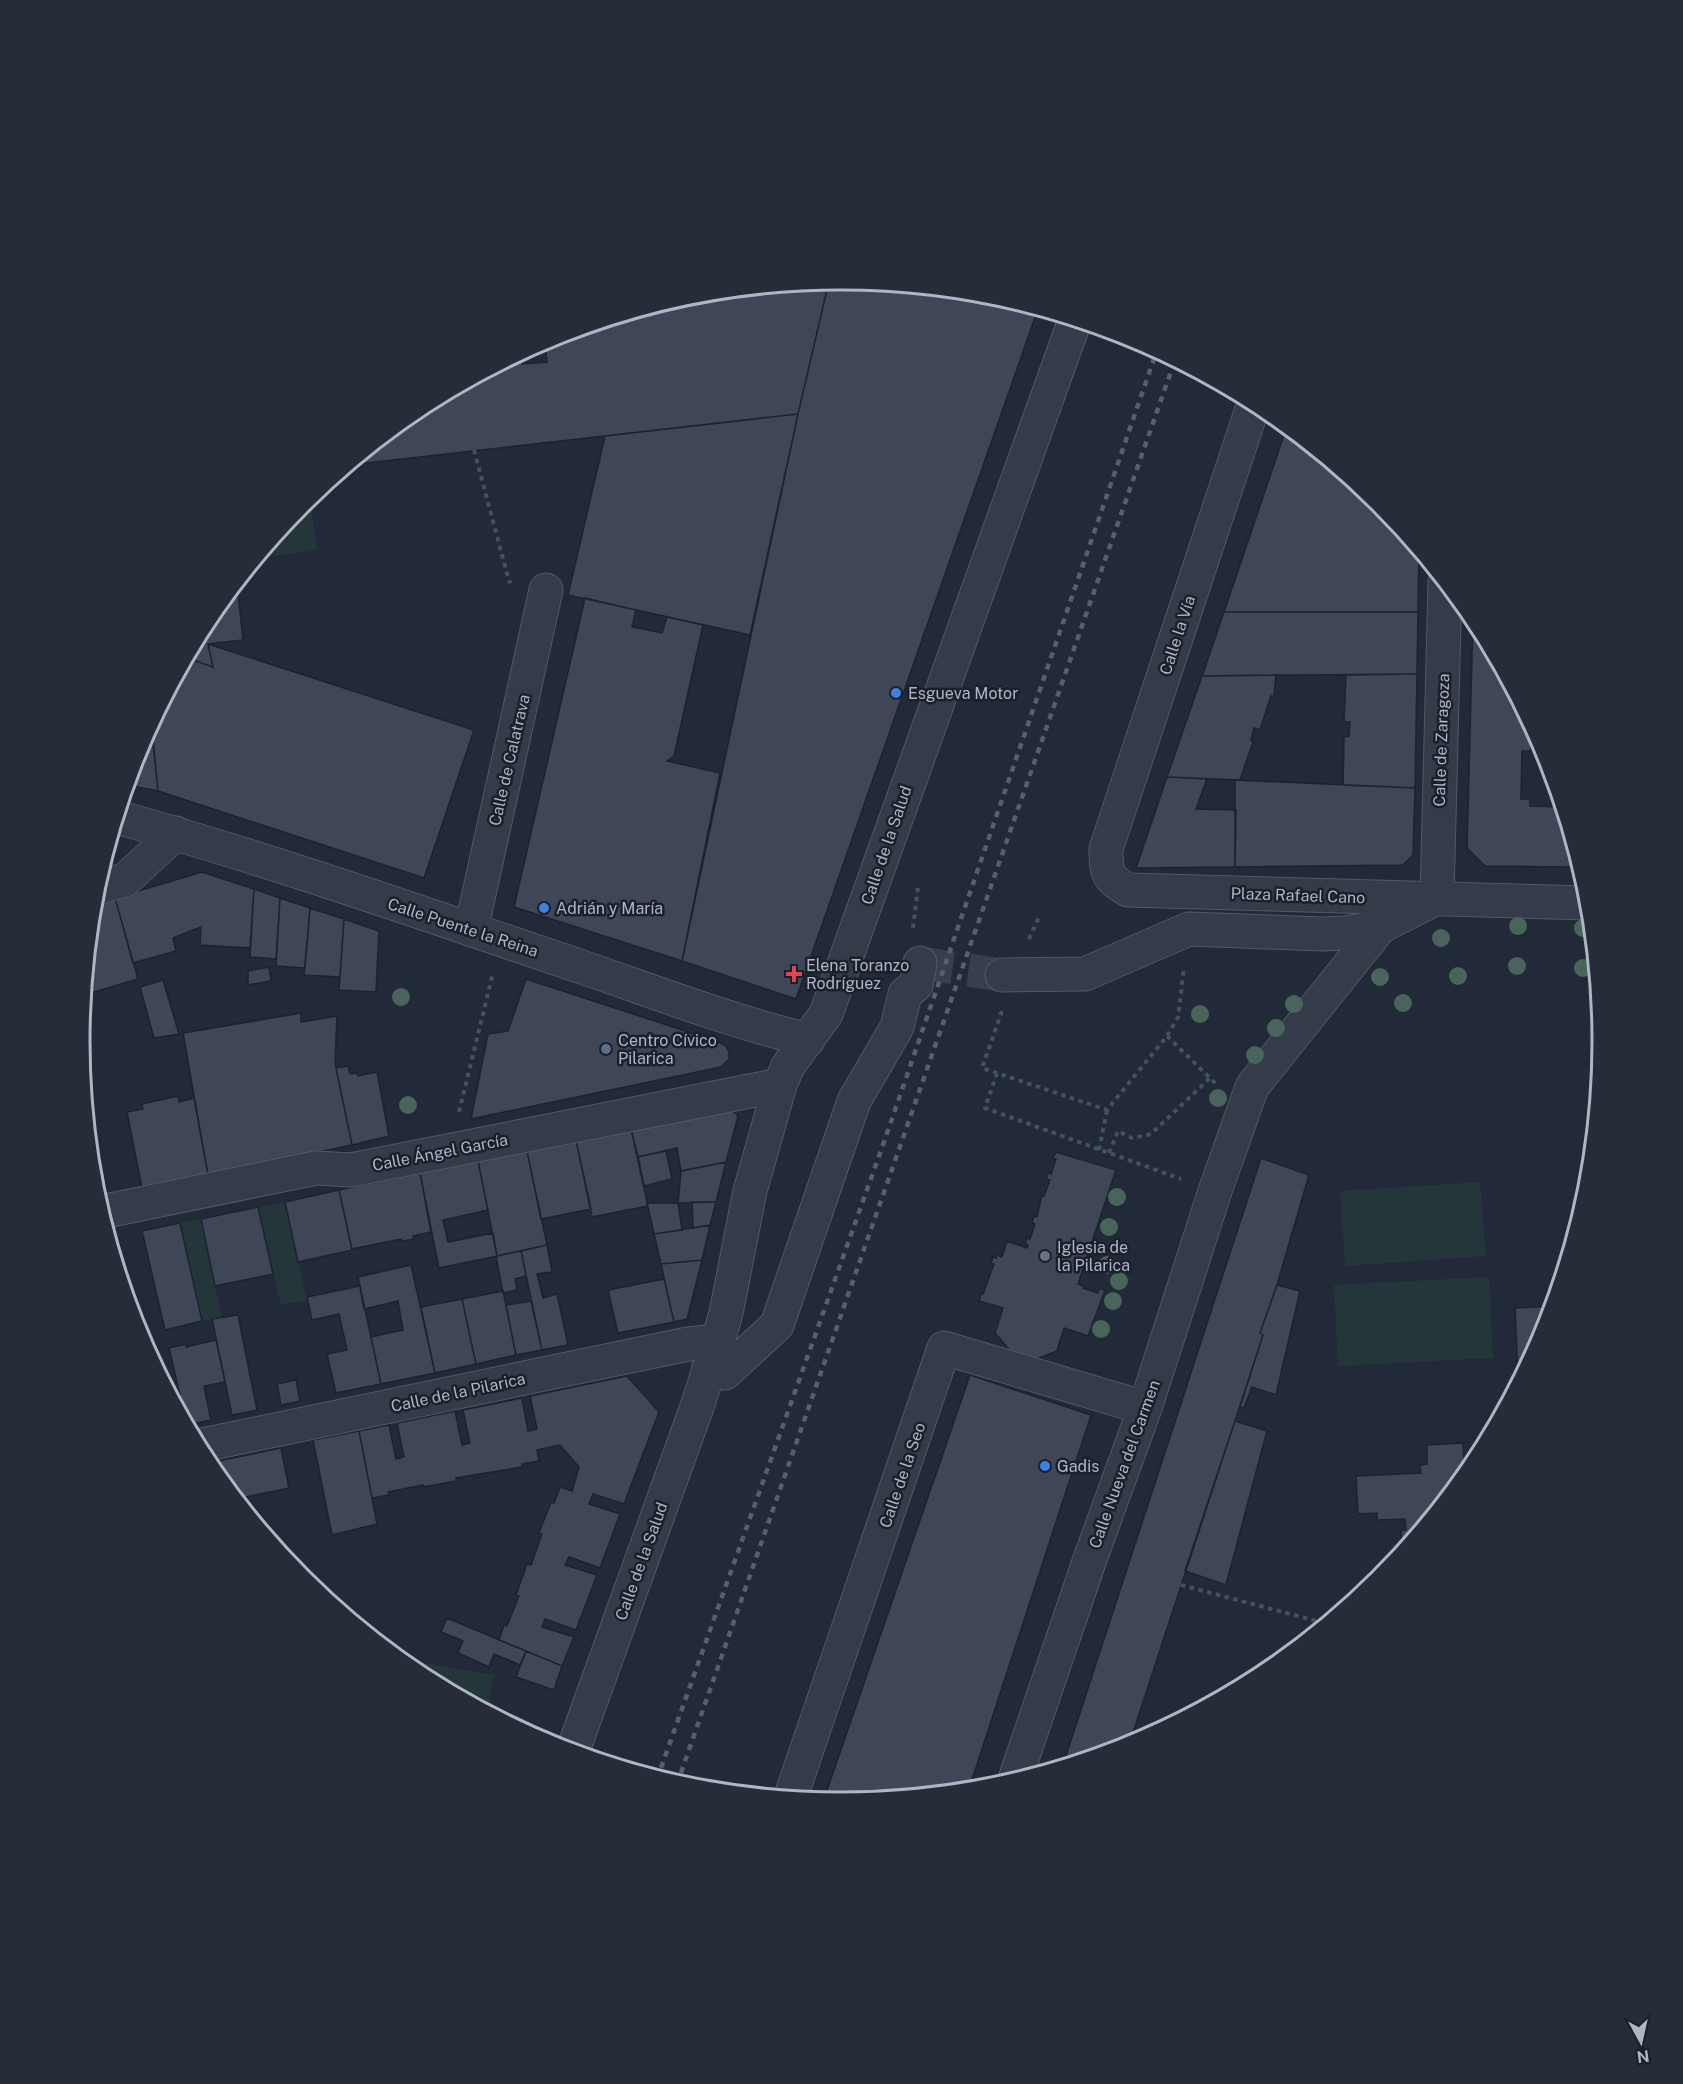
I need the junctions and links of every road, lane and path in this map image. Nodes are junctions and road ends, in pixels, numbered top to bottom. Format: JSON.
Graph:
{"nodes":[{"id":1,"x":1073,"y":327,"type":"edge"},
{"id":2,"x":1251,"y":412,"type":"edge"},
{"id":3,"x":474,"y":450,"type":"dead end"},
{"id":4,"x":1445,"y":594,"type":"edge"},
{"id":5,"x":544,"y":602,"type":"joint"},
{"id":6,"x":124,"y":819,"type":"edge"},
{"id":7,"x":176,"y":833,"type":"junction"},
{"id":8,"x":1106,"y":868,"type":"joint"},
{"id":9,"x":106,"y":885,"type":"edge"},
{"id":10,"x":1437,"y":898,"type":"junction"},
{"id":11,"x":1580,"y":903,"type":"edge"},
{"id":12,"x":1380,"y":927,"type":"junction"},
{"id":13,"x":1190,"y":929,"type":"junction"},
{"id":14,"x":471,"y":930,"type":"junction"},
{"id":15,"x":920,"y":963,"type":"dead end"},
{"id":16,"x":495,"y":969,"type":"dead end"},
{"id":17,"x":1002,"y":975,"type":"tunnel mouth"},
{"id":18,"x":1002,"y":1010,"type":"dead end"},
{"id":19,"x":1167,"y":1036,"type":"junction"},
{"id":20,"x":808,"y":1040,"type":"junction"},
{"id":21,"x":998,"y":1072,"type":"junction"},
{"id":22,"x":1210,"y":1078,"type":"junction"},
{"id":23,"x":780,"y":1085,"type":"junction"},
{"id":24,"x":1223,"y":1090,"type":"dead end"},
{"id":25,"x":1107,"y":1110,"type":"junction"},
{"id":26,"x":1231,"y":1145,"type":"joint"},
{"id":27,"x":1099,"y":1150,"type":"junction"},
{"id":28,"x":451,"y":1151,"type":"junction"},
{"id":29,"x":1109,"y":1153,"type":"junction"},
{"id":30,"x":1161,"y":1172,"type":"dead end"},
{"id":31,"x":109,"y":1210,"type":"edge"},
{"id":32,"x":713,"y":1355,"type":"junction"},
{"id":33,"x":1145,"y":1408,"type":"junction"},
{"id":34,"x":207,"y":1444,"type":"edge"},
{"id":35,"x":1181,"y":1586,"type":"dead end"},
{"id":36,"x":1319,"y":1622,"type":"edge"},
{"id":37,"x":575,"y":1744,"type":"edge"},
{"id":38,"x":1017,"y":1772,"type":"edge"},
{"id":39,"x":792,"y":1792,"type":"edge"}],
"edges":[{"from":1,"to":20,"type":"street","name":"Calle de la Salud"},
{"from":2,"to":8,"type":"street","name":"Calle la Vía"},
{"from":3,"to":5,"type":"path"},
{"from":4,"to":10,"type":"street","name":"Calle de Zaragoza"},
{"from":5,"to":14,"type":"street","name":"Calle de Calatrava"},
{"from":6,"to":7,"type":"street","name":"Calle Puente la Reina"},
{"from":7,"to":9,"type":"street"},
{"from":7,"to":14,"type":"street","name":"Calle Puente la Reina"},
{"from":8,"to":10,"type":"street","name":"Plaza Rafael Cano"},
{"from":10,"to":11,"type":"street"},
{"from":10,"to":12,"type":"street","name":"Plaza Rafael Cano"},
{"from":12,"to":13,"type":"street","name":"Plaza Rafael Cano"},
{"from":12,"to":26,"type":"street","name":"Plaza Rafael Cano"},
{"from":13,"to":17,"type":"street","name":"Plaza Rafael Cano"},
{"from":13,"to":19,"type":"path"},
{"from":14,"to":20,"type":"street","name":"Calle Puente la Reina"},
{"from":15,"to":32,"type":"street"},
{"from":16,"to":28,"type":"path"},
{"from":18,"to":21,"type":"path"},
{"from":19,"to":22,"type":"path"},
{"from":19,"to":25,"type":"path"},
{"from":20,"to":23,"type":"street","name":"Calle de la Salud"},
{"from":21,"to":25,"type":"path"},
{"from":21,"to":27,"type":"path"},
{"from":22,"to":24,"type":"path"},
{"from":22,"to":29,"type":"path"},
{"from":23,"to":28,"type":"street","name":"Calle Ángel García"},
{"from":23,"to":32,"type":"street","name":"Calle de la Salud"},
{"from":25,"to":27,"type":"path"},
{"from":26,"to":33,"type":"street","name":"Calle Nueva del Carmen"},
{"from":27,"to":29,"type":"path"},
{"from":28,"to":31,"type":"street","name":"Calle Ángel García"},
{"from":29,"to":30,"type":"path"},
{"from":32,"to":34,"type":"street","name":"Calle de la Pilarica"},
{"from":32,"to":37,"type":"street","name":"Calle de la Salud"},
{"from":33,"to":38,"type":"street","name":"Calle Nueva del Carmen"},
{"from":33,"to":39,"type":"street","name":"Calle de la Seo"},
{"from":35,"to":36,"type":"path"}]}
